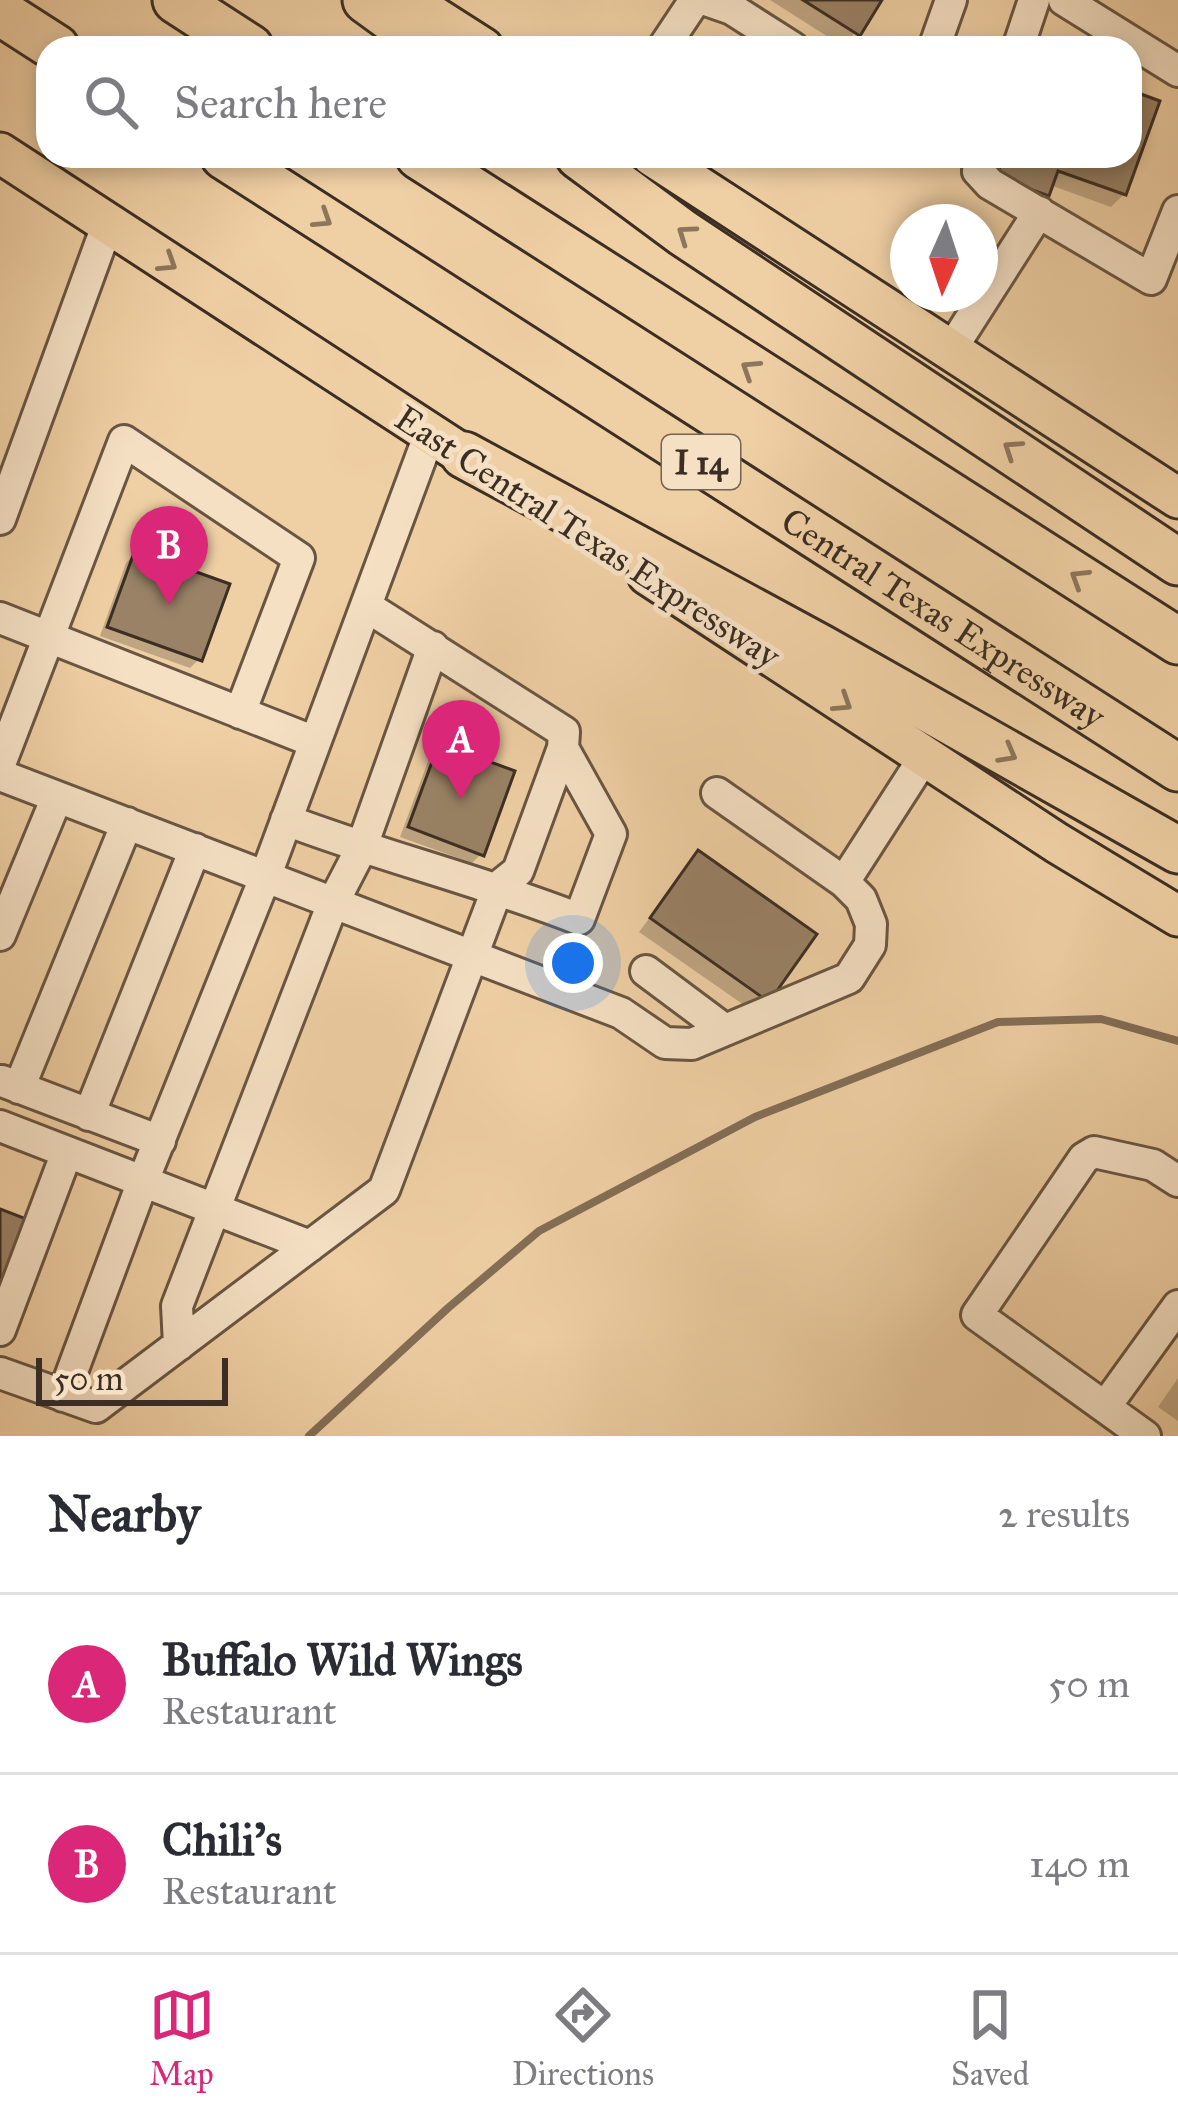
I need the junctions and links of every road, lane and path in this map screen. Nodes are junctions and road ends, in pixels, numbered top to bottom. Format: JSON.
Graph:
{"nodes":[{"id":1,"x":176,"y":0,"type":"edge"},
{"id":2,"x":366,"y":0,"type":"edge"},
{"id":3,"x":408,"y":0,"type":"edge"},
{"id":4,"x":695,"y":0,"type":"edge"},
{"id":5,"x":951,"y":0,"type":"edge"},
{"id":6,"x":1034,"y":0,"type":"edge"},
{"id":7,"x":1064,"y":0,"type":"edge"},
{"id":8,"x":724,"y":3,"type":"edge"},
{"id":9,"x":0,"y":12,"type":"edge"},
{"id":10,"x":37,"y":36,"type":"edge"},
{"id":11,"x":232,"y":36,"type":"edge"},
{"id":12,"x":416,"y":36,"type":"edge"},
{"id":13,"x":464,"y":36,"type":"edge"},
{"id":14,"x":671,"y":36,"type":"edge"},
{"id":15,"x":775,"y":36,"type":"edge"},
{"id":16,"x":938,"y":36,"type":"edge"},
{"id":17,"x":1022,"y":36,"type":"edge"},
{"id":18,"x":1122,"y":36,"type":"edge"},
{"id":19,"x":1142,"y":49,"type":"edge"},
{"id":20,"x":1178,"y":71,"type":"edge"},
{"id":21,"x":0,"y":153,"type":"edge"},
{"id":22,"x":243,"y":168,"type":"edge"},
{"id":23,"x":437,"y":168,"type":"edge"},
{"id":24,"x":594,"y":168,"type":"edge"},
{"id":25,"x":671,"y":168,"type":"edge"},
{"id":26,"x":978,"y":168,"type":"edge"},
{"id":27,"x":1178,"y":211,"type":"edge"},
{"id":28,"x":1039,"y":212,"type":"junction"},
{"id":29,"x":108,"y":223,"type":"junction"},
{"id":30,"x":952,"y":348,"type":"junction"},
{"id":31,"x":447,"y":444,"type":"junction"},
{"id":32,"x":1178,"y":498,"type":"edge"},
{"id":33,"x":0,"y":519,"type":"edge"},
{"id":34,"x":1178,"y":562,"type":"edge"},
{"id":35,"x":366,"y":606,"type":"junction"},
{"id":36,"x":0,"y":618,"type":"edge"},
{"id":37,"x":49,"y":637,"type":"junction"},
{"id":38,"x":1178,"y":640,"type":"edge"},
{"id":39,"x":433,"y":647,"type":"junction"},
{"id":40,"x":240,"y":713,"type":"junction"},
{"id":41,"x":315,"y":742,"type":"junction"},
{"id":42,"x":563,"y":748,"type":"junction"},
{"id":43,"x":925,"y":756,"type":"junction"},
{"id":44,"x":0,"y":764,"type":"edge"},
{"id":45,"x":1178,"y":768,"type":"edge"},
{"id":46,"x":0,"y":775,"type":"edge"},
{"id":47,"x":716,"y":793,"type":"dead end"},
{"id":48,"x":57,"y":796,"type":"junction"},
{"id":49,"x":286,"y":820,"type":"junction"},
{"id":50,"x":127,"y":823,"type":"junction"},
{"id":51,"x":195,"y":848,"type":"junction"},
{"id":52,"x":362,"y":849,"type":"junction"},
{"id":53,"x":1178,"y":850,"type":"edge"},
{"id":54,"x":266,"y":875,"type":"junction"},
{"id":55,"x":844,"y":882,"type":"junction"},
{"id":56,"x":498,"y":886,"type":"junction"},
{"id":57,"x":333,"y":904,"type":"junction"},
{"id":58,"x":1178,"y":916,"type":"edge"},
{"id":59,"x":0,"y":935,"type":"edge"},
{"id":60,"x":472,"y":956,"type":"junction"},
{"id":61,"x":646,"y":971,"type":"dead end"},
{"id":62,"x":724,"y":1030,"type":"junction"},
{"id":63,"x":9,"y":1084,"type":"edge"},
{"id":64,"x":89,"y":1115,"type":"junction"},
{"id":65,"x":0,"y":1126,"type":"edge"},
{"id":66,"x":160,"y":1141,"type":"junction"},
{"id":67,"x":67,"y":1152,"type":"junction"},
{"id":68,"x":143,"y":1181,"type":"junction"},
{"id":69,"x":1178,"y":1181,"type":"edge"},
{"id":70,"x":214,"y":1208,"type":"junction"},
{"id":71,"x":310,"y":1246,"type":"junction"},
{"id":72,"x":1178,"y":1306,"type":"edge"},
{"id":73,"x":0,"y":1330,"type":"edge"},
{"id":74,"x":179,"y":1345,"type":"junction"},
{"id":75,"x":0,"y":1373,"type":"edge"},
{"id":76,"x":63,"y":1396,"type":"junction"},
{"id":77,"x":1105,"y":1407,"type":"junction"},
{"id":78,"x":1145,"y":1436,"type":"edge"}],
"edges":[{"from":1,"to":11,"type":"highway"},
{"from":2,"to":12,"type":"highway"},
{"from":3,"to":13,"type":"main road"},
{"from":4,"to":14,"type":"lane"},
{"from":5,"to":16,"type":"lane"},
{"from":6,"to":17,"type":"lane"},
{"from":7,"to":18,"type":"lane"},
{"from":8,"to":15,"type":"lane"},
{"from":9,"to":10,"type":"highway"},
{"from":19,"to":20,"type":"lane"},
{"from":21,"to":29,"type":"main road","name":"East Central Texas Expressway"},
{"from":22,"to":45,"type":"highway","name":"Central Texas Expressway","number":"I 14","one_way":true},
{"from":38,"to":23,"type":"highway","one_way":true},
{"from":34,"to":24,"type":"highway","one_way":true},
{"from":25,"to":30,"type":"main road"},
{"from":26,"to":28,"type":"lane"},
{"from":27,"to":28,"type":"lane"},
{"from":28,"to":30,"type":"lane"},
{"from":29,"to":31,"type":"main road","name":"East Central Texas Expressway","one_way":true},
{"from":29,"to":33,"type":"lane"},
{"from":30,"to":32,"type":"main road"},
{"from":31,"to":35,"type":"lane"},
{"from":31,"to":43,"type":"main road","name":"East Central Texas Expressway","one_way":true},
{"from":31,"to":53,"type":"highway","one_way":true},
{"from":35,"to":39,"type":"lane"},
{"from":35,"to":41,"type":"lane"},
{"from":36,"to":37,"type":"lane"},
{"from":37,"to":40,"type":"lane"},
{"from":37,"to":40,"type":"lane"},
{"from":37,"to":44,"type":"lane"},
{"from":39,"to":42,"type":"lane"},
{"from":39,"to":52,"type":"lane"},
{"from":40,"to":41,"type":"lane"},
{"from":41,"to":49,"type":"lane"},
{"from":42,"to":56,"type":"lane"},
{"from":42,"to":56,"type":"lane"},
{"from":43,"to":55,"type":"lane"},
{"from":43,"to":58,"type":"main road","name":"East Central Texas Expressway"},
{"from":46,"to":48,"type":"lane"},
{"from":47,"to":55,"type":"lane"},
{"from":48,"to":50,"type":"lane"},
{"from":48,"to":59,"type":"lane"},
{"from":49,"to":52,"type":"lane"},
{"from":49,"to":54,"type":"lane"},
{"from":50,"to":51,"type":"lane"},
{"from":50,"to":63,"type":"lane"},
{"from":51,"to":54,"type":"lane"},
{"from":51,"to":64,"type":"lane"},
{"from":52,"to":56,"type":"lane"},
{"from":52,"to":57,"type":"lane"},
{"from":54,"to":57,"type":"lane"},
{"from":54,"to":66,"type":"lane"},
{"from":55,"to":62,"type":"lane"},
{"from":56,"to":60,"type":"lane"},
{"from":57,"to":60,"type":"lane"},
{"from":57,"to":70,"type":"lane"},
{"from":60,"to":62,"type":"lane"},
{"from":60,"to":71,"type":"lane"},
{"from":61,"to":62,"type":"lane"},
{"from":63,"to":64,"type":"lane"},
{"from":64,"to":66,"type":"lane"},
{"from":65,"to":67,"type":"lane"},
{"from":66,"to":68,"type":"lane"},
{"from":67,"to":68,"type":"lane"},
{"from":67,"to":73,"type":"lane"},
{"from":68,"to":70,"type":"lane"},
{"from":68,"to":76,"type":"lane"},
{"from":69,"to":77,"type":"lane"},
{"from":70,"to":71,"type":"lane"},
{"from":70,"to":74,"type":"lane"},
{"from":71,"to":74,"type":"lane"},
{"from":72,"to":77,"type":"lane"},
{"from":74,"to":76,"type":"lane"},
{"from":75,"to":76,"type":"lane"},
{"from":77,"to":78,"type":"lane"}]}
